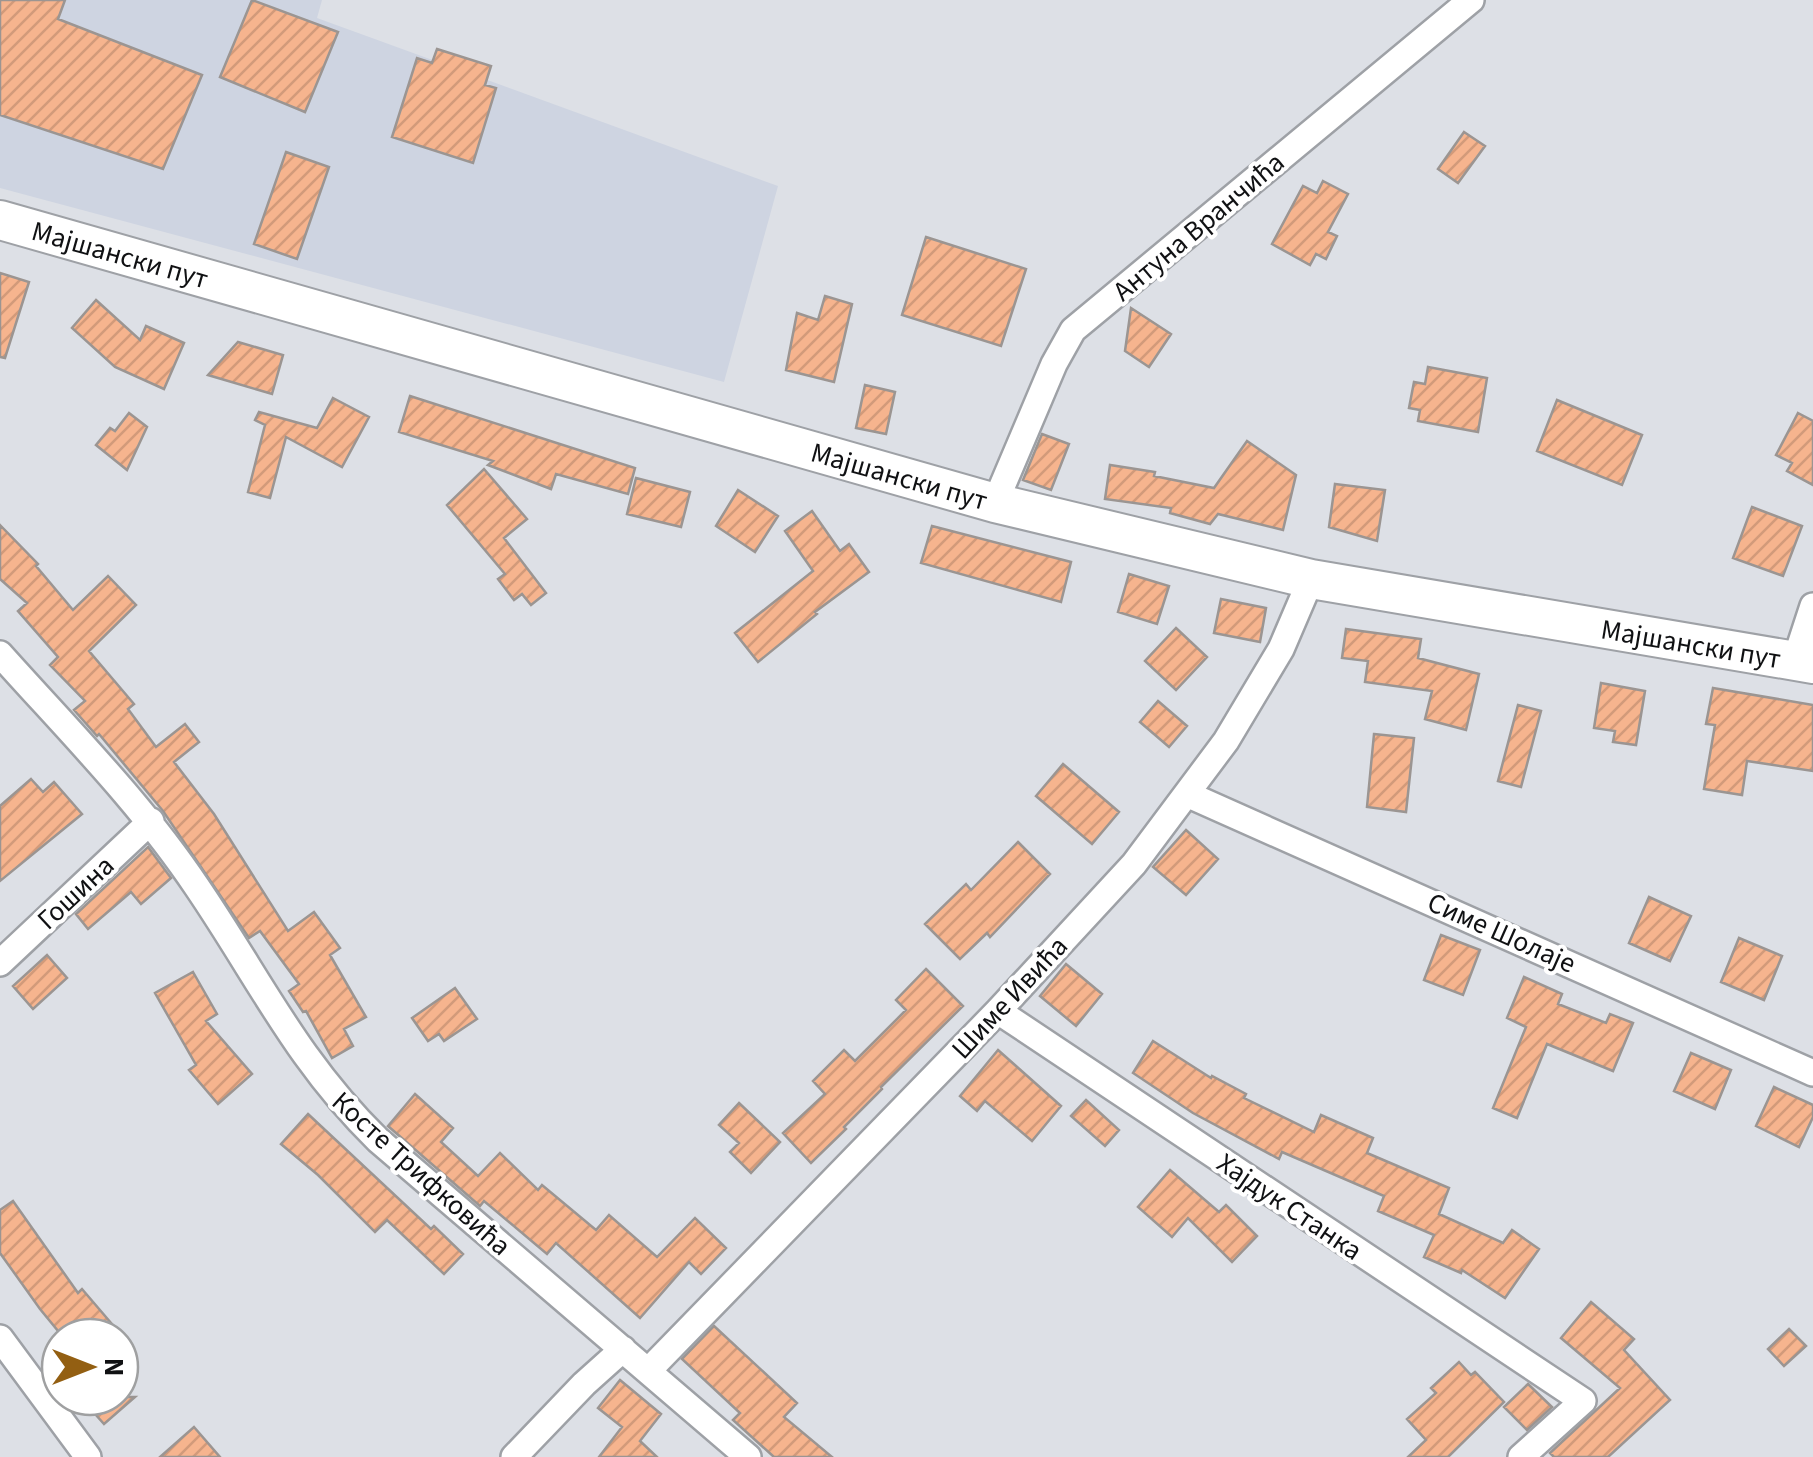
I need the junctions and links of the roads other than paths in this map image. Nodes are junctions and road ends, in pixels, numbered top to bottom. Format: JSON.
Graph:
{"nodes":[{"id":1,"x":1471,"y":0,"type":"edge"},
{"id":2,"x":0,"y":220,"type":"edge"},
{"id":3,"x":995,"y":503,"type":"junction"},
{"id":4,"x":1311,"y":578,"type":"junction"},
{"id":5,"x":1813,"y":606,"type":"edge"},
{"id":6,"x":0,"y":654,"type":"edge"},
{"id":7,"x":1804,"y":662,"type":"edge"},
{"id":8,"x":1190,"y":795,"type":"junction"},
{"id":9,"x":151,"y":822,"type":"junction"},
{"id":10,"x":0,"y":962,"type":"edge"},
{"id":11,"x":998,"y":1011,"type":"junction"},
{"id":12,"x":1813,"y":1073,"type":"edge"},
{"id":13,"x":0,"y":1338,"type":"edge"},
{"id":14,"x":622,"y":1350,"type":"junction"},
{"id":15,"x":648,"y":1370,"type":"junction"},
{"id":16,"x":88,"y":1457,"type":"edge"},
{"id":17,"x":514,"y":1457,"type":"edge"},
{"id":18,"x":748,"y":1457,"type":"edge"},
{"id":19,"x":1521,"y":1457,"type":"edge"}],
"edges":[{"from":1,"to":3,"type":"street","name":"Антуна Вранчића"},
{"from":2,"to":3,"type":"street","name":"Мајшански пут"},
{"from":3,"to":4,"type":"street","name":"Мајшански пут"},
{"from":4,"to":7,"type":"street","name":"Мајшански пут"},
{"from":4,"to":8,"type":"street","name":"Шиме Ивића"},
{"from":5,"to":7,"type":"street"},
{"from":6,"to":9,"type":"street","name":"Косте Трифковића"},
{"from":8,"to":11,"type":"street","name":"Шиме Ивића"},
{"from":8,"to":12,"type":"street","name":"Симе Шолаје"},
{"from":9,"to":10,"type":"street","name":"Гошина"},
{"from":9,"to":14,"type":"street","name":"Косте Трифковића"},
{"from":11,"to":15,"type":"street","name":"Шиме Ивића"},
{"from":11,"to":19,"type":"street","name":"Хајдук Станка"},
{"from":13,"to":16,"type":"street"},
{"from":14,"to":15,"type":"street","name":"Косте Трифковића"},
{"from":14,"to":17,"type":"street"},
{"from":15,"to":18,"type":"street","name":"Косте Трифковића"}]}
